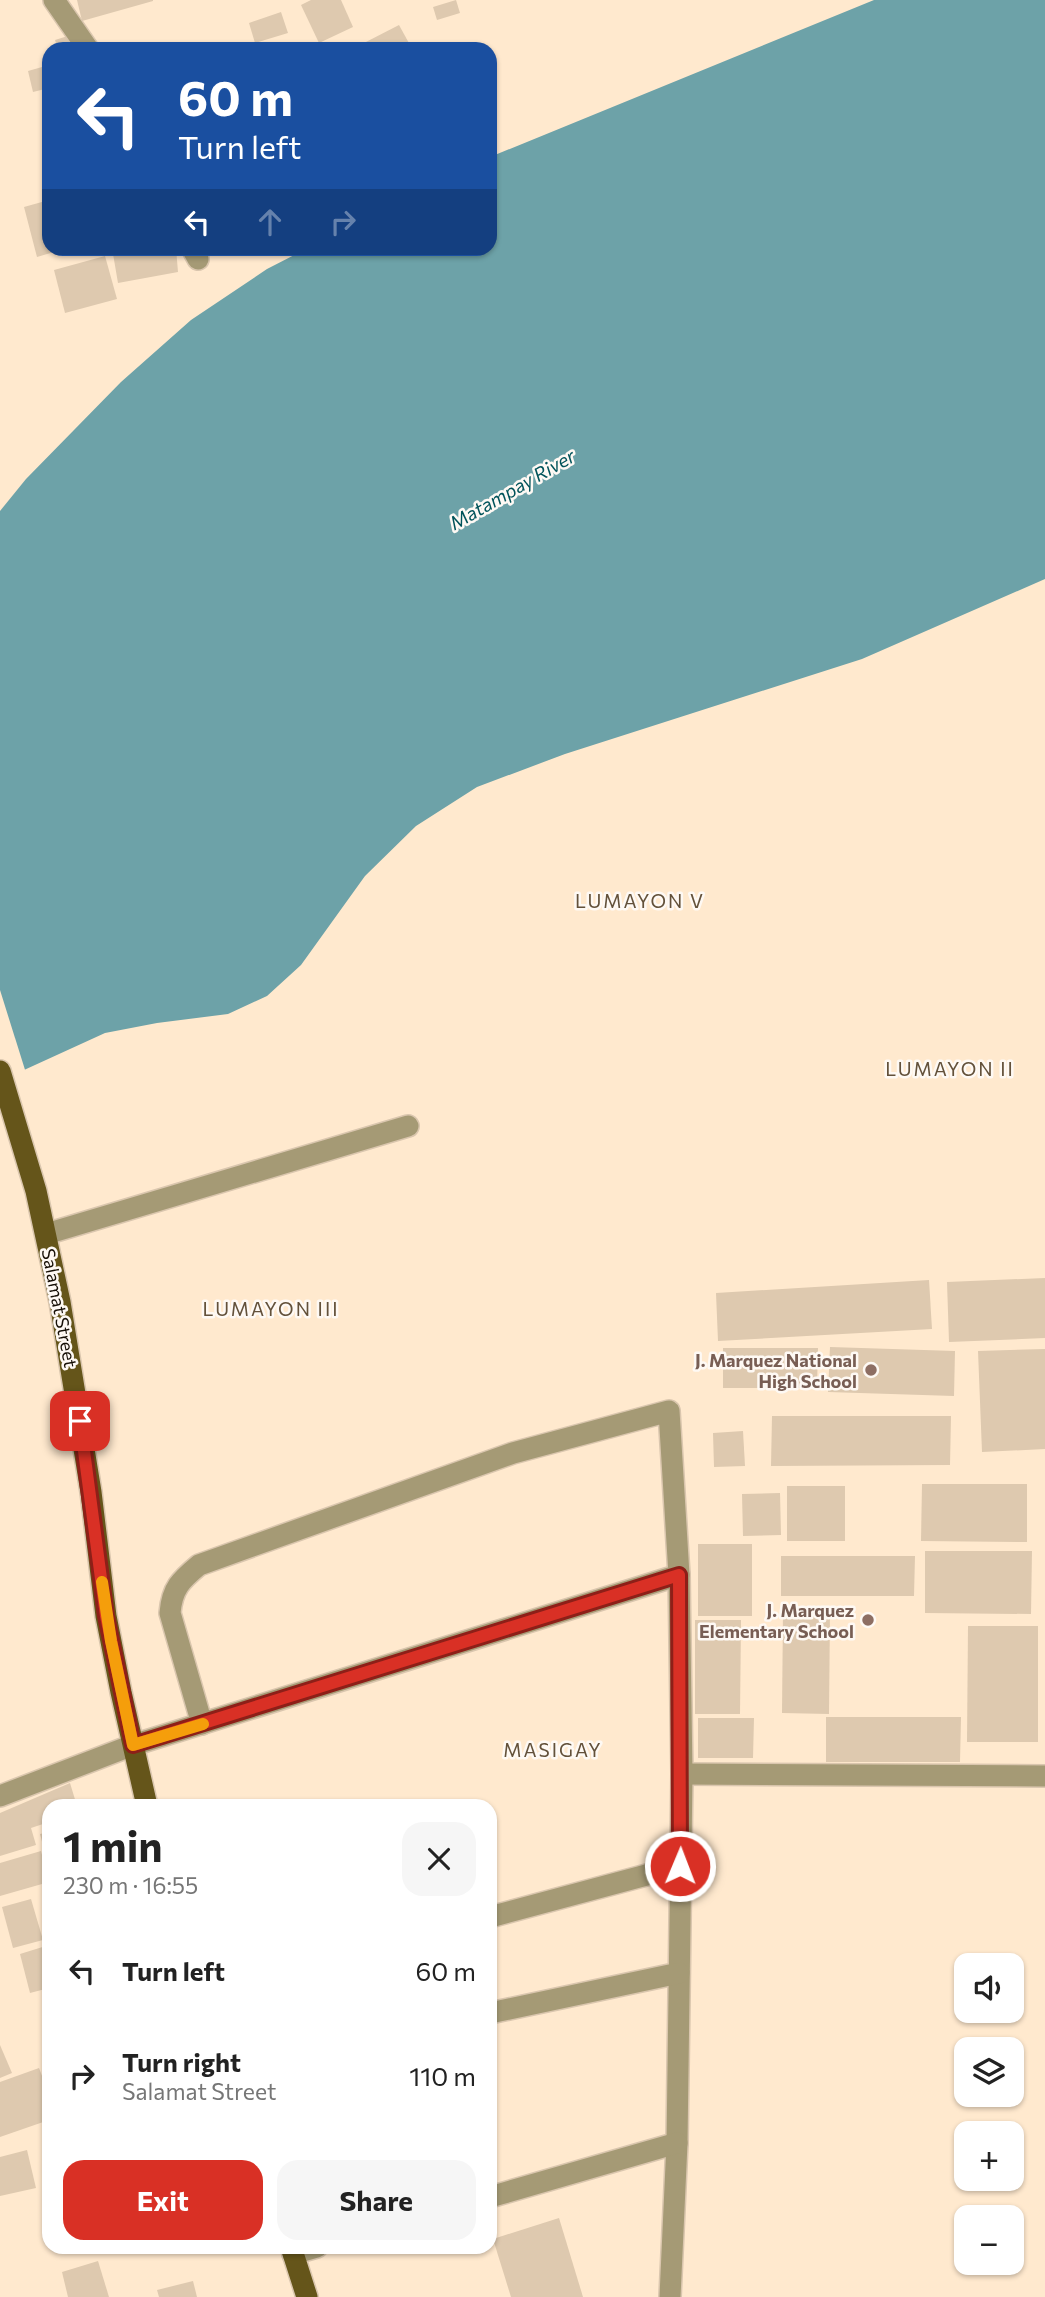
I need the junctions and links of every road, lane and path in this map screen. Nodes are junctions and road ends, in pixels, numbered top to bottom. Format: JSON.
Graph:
{"nodes":[{"id":1,"x":54,"y":0,"type":"edge"},
{"id":2,"x":83,"y":42,"type":"edge"},
{"id":3,"x":0,"y":1071,"type":"edge"},
{"id":4,"x":408,"y":1126,"type":"dead end"},
{"id":5,"x":46,"y":1234,"type":"junction"},
{"id":6,"x":679,"y":1575,"type":"junction"},
{"id":7,"x":202,"y":1724,"type":"junction"},
{"id":8,"x":133,"y":1745,"type":"junction"},
{"id":9,"x":682,"y":1774,"type":"junction"},
{"id":10,"x":1045,"y":1776,"type":"edge"},
{"id":11,"x":0,"y":1796,"type":"edge"},
{"id":12,"x":145,"y":1799,"type":"edge"},
{"id":13,"x":680,"y":1866,"type":"junction"},
{"id":14,"x":497,"y":1915,"type":"edge"},
{"id":15,"x":679,"y":1973,"type":"junction"},
{"id":16,"x":497,"y":2012,"type":"edge"},
{"id":17,"x":677,"y":2143,"type":"junction"},
{"id":18,"x":497,"y":2195,"type":"edge"},
{"id":19,"x":293,"y":2254,"type":"edge"},
{"id":20,"x":307,"y":2297,"type":"edge"},
{"id":21,"x":670,"y":2297,"type":"edge"}],
"edges":[{"from":1,"to":2,"type":"street"},
{"from":3,"to":5,"type":"main road","name":"Salamat Street"},
{"from":4,"to":5,"type":"street"},
{"from":5,"to":8,"type":"main road","name":"Salamat Street"},
{"from":6,"to":7,"type":"street"},
{"from":6,"to":7,"type":"street"},
{"from":6,"to":9,"type":"street"},
{"from":7,"to":8,"type":"street"},
{"from":8,"to":11,"type":"street"},
{"from":8,"to":12,"type":"main road","name":"Salamat Street"},
{"from":9,"to":10,"type":"street"},
{"from":9,"to":13,"type":"street"},
{"from":13,"to":14,"type":"street"},
{"from":13,"to":15,"type":"street"},
{"from":15,"to":16,"type":"street"},
{"from":15,"to":17,"type":"street"},
{"from":17,"to":18,"type":"street"},
{"from":17,"to":21,"type":"street"},
{"from":19,"to":20,"type":"main road"}]}
